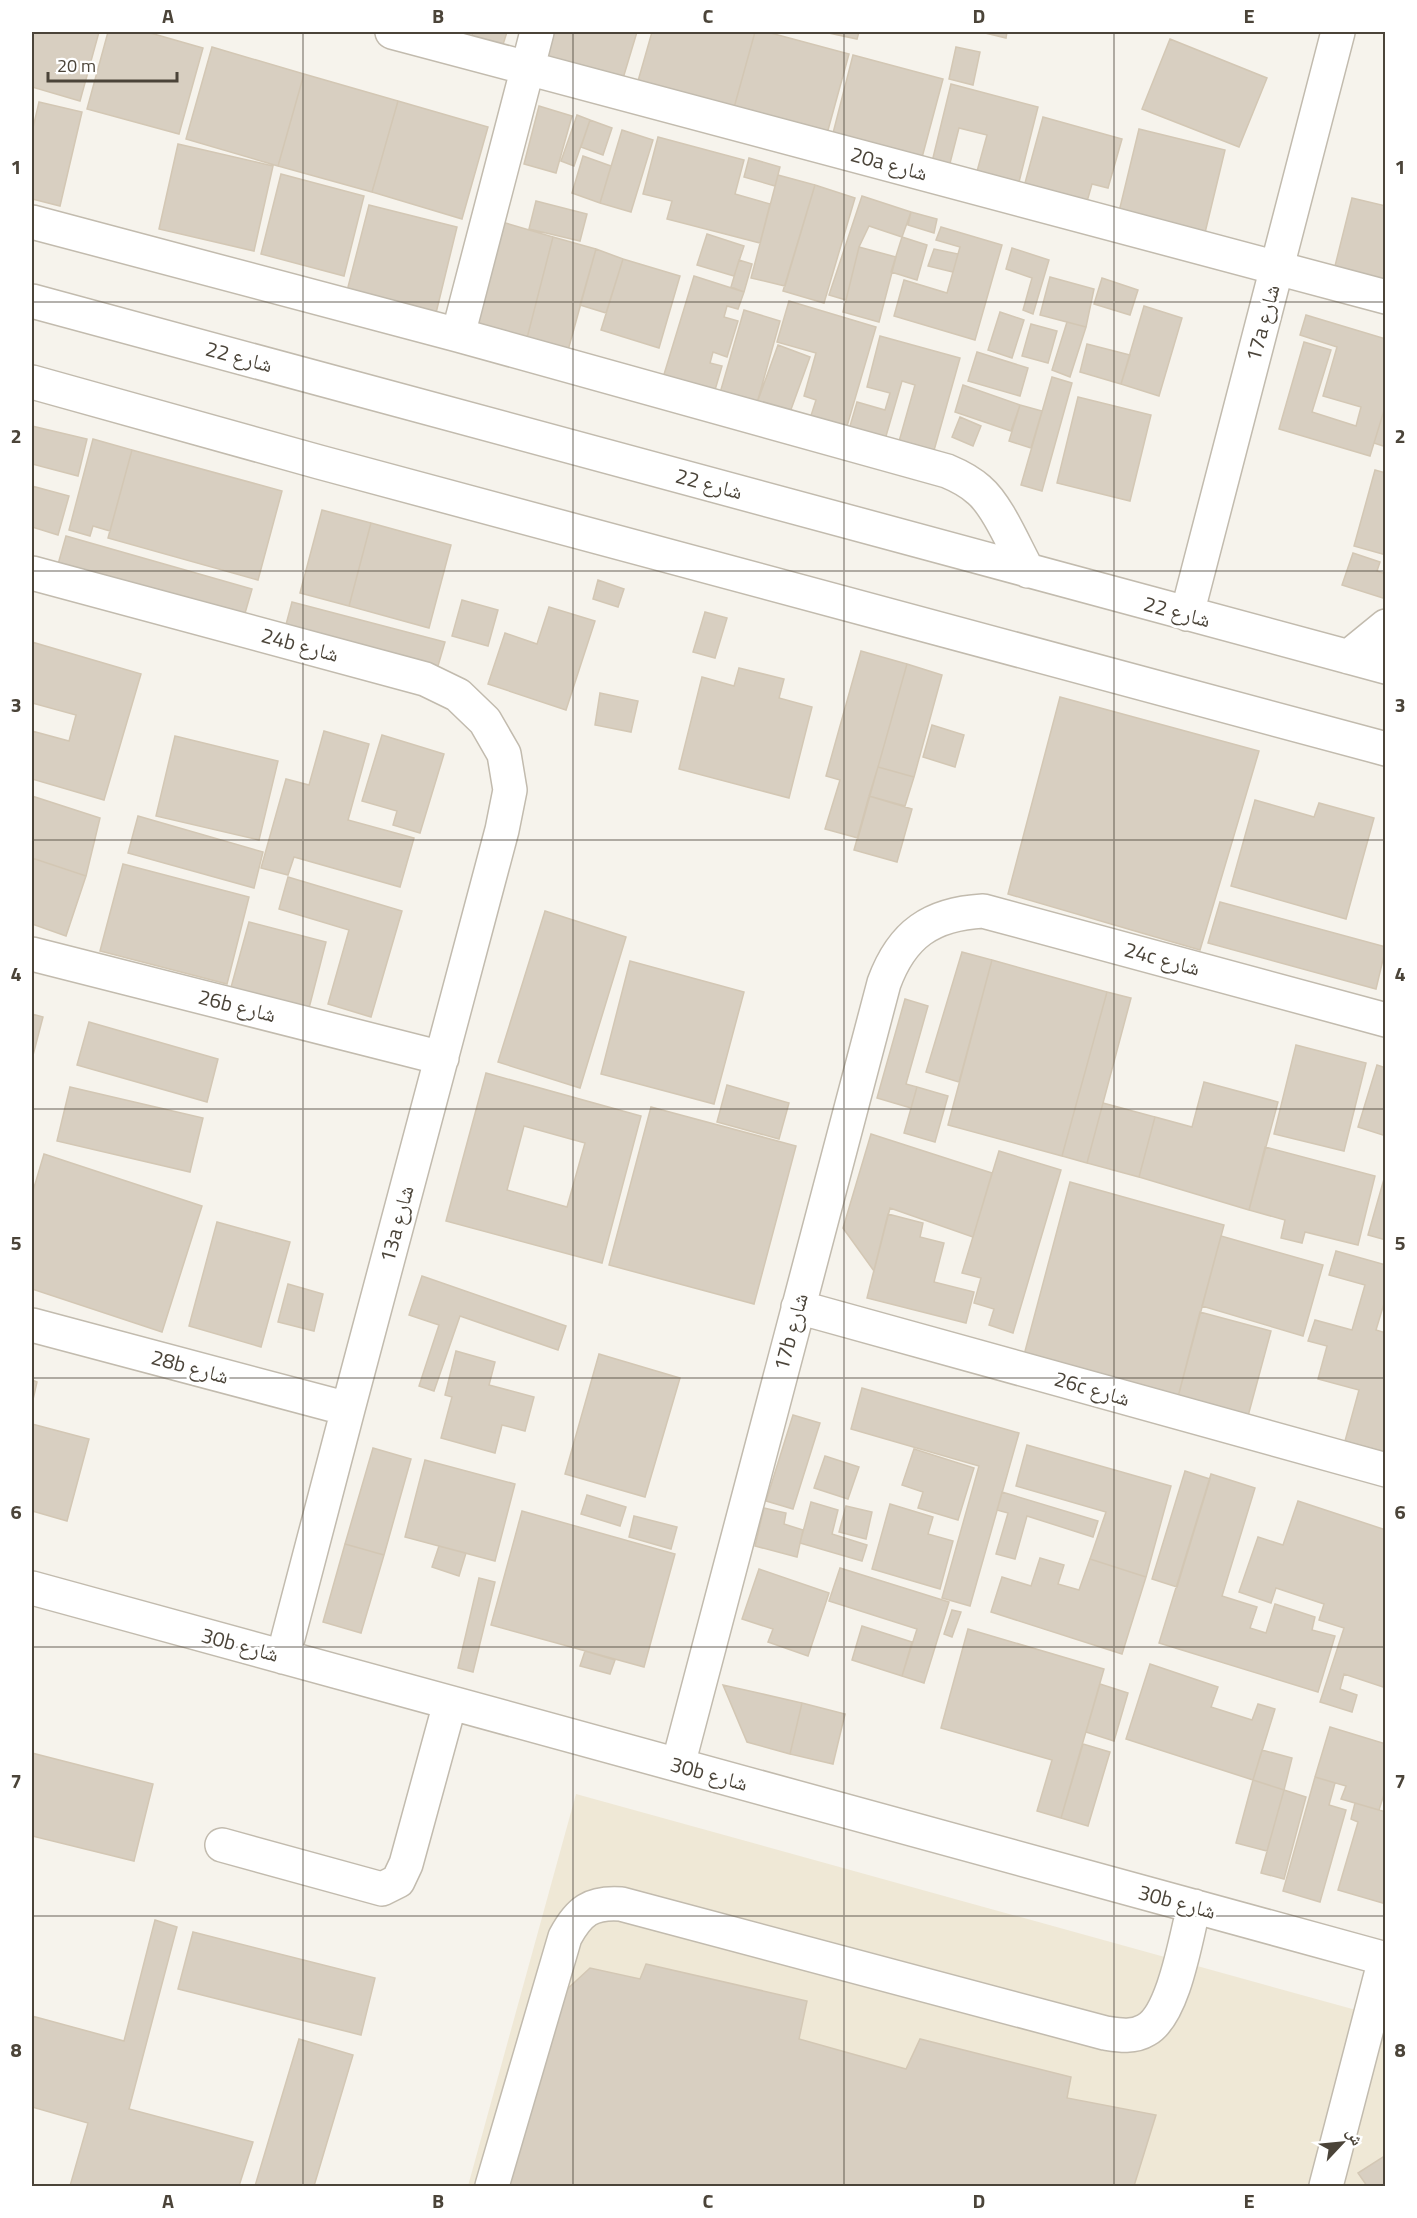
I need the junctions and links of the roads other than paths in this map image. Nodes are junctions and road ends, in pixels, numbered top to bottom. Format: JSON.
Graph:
{"nodes":[{"id":1,"x":392,"y":32,"type":"edge"},
{"id":2,"x":537,"y":32,"type":"edge"},
{"id":3,"x":1338,"y":32,"type":"edge"},
{"id":4,"x":527,"y":67,"type":"junction"},
{"id":5,"x":32,"y":222,"type":"edge"},
{"id":6,"x":1278,"y":267,"type":"junction"},
{"id":7,"x":1386,"y":297,"type":"edge"},
{"id":8,"x":32,"y":301,"type":"edge"},
{"id":9,"x":458,"y":335,"type":"junction"},
{"id":10,"x":32,"y":382,"type":"edge"},
{"id":11,"x":1028,"y":571,"type":"junction"},
{"id":12,"x":32,"y":573,"type":"edge"},
{"id":13,"x":1187,"y":614,"type":"junction"},
{"id":14,"x":1386,"y":626,"type":"edge"},
{"id":15,"x":1348,"y":657,"type":"junction"},
{"id":16,"x":1386,"y":667,"type":"edge"},
{"id":17,"x":1386,"y":749,"type":"edge"},
{"id":18,"x":510,"y":790,"type":"joint"},
{"id":19,"x":938,"y":918,"type":"joint"},
{"id":20,"x":32,"y":954,"type":"edge"},
{"id":21,"x":1386,"y":1020,"type":"edge"},
{"id":22,"x":442,"y":1058,"type":"junction"},
{"id":23,"x":798,"y":1307,"type":"junction"},
{"id":24,"x":32,"y":1325,"type":"edge"},
{"id":25,"x":348,"y":1409,"type":"junction"},
{"id":26,"x":1386,"y":1470,"type":"edge"},
{"id":27,"x":32,"y":1588,"type":"edge"},
{"id":28,"x":284,"y":1657,"type":"junction"},
{"id":29,"x":450,"y":1703,"type":"junction"},
{"id":30,"x":678,"y":1765,"type":"junction"},
{"id":31,"x":222,"y":1845,"type":"dead end"},
{"id":32,"x":1194,"y":1906,"type":"junction"},
{"id":33,"x":1386,"y":1959,"type":"edge"},
{"id":34,"x":492,"y":2187,"type":"edge"},
{"id":35,"x":1326,"y":2187,"type":"edge"}],
"edges":[{"from":1,"to":4,"type":"street","name":"20a شارع"},
{"from":2,"to":4,"type":"street"},
{"from":3,"to":6,"type":"street","name":"17a شارع"},
{"from":4,"to":6,"type":"street","name":"20a شارع"},
{"from":4,"to":9,"type":"street"},
{"from":5,"to":9,"type":"street"},
{"from":6,"to":7,"type":"street","name":"20a شارع"},
{"from":6,"to":13,"type":"street","name":"17a شارع"},
{"from":8,"to":11,"type":"street","name":"شارع 22"},
{"from":9,"to":11,"type":"street"},
{"from":10,"to":17,"type":"street"},
{"from":11,"to":13,"type":"street","name":"شارع 22"},
{"from":12,"to":18,"type":"street","name":"24b شارع"},
{"from":13,"to":15,"type":"street","name":"شارع 22"},
{"from":14,"to":15,"type":"street"},
{"from":15,"to":16,"type":"street","name":"شارع 22"},
{"from":18,"to":22,"type":"street","name":"13a شارع"},
{"from":19,"to":21,"type":"street","name":"24c شارع"},
{"from":19,"to":23,"type":"street","name":"17b شارع"},
{"from":20,"to":22,"type":"street","name":"26b شارع"},
{"from":22,"to":25,"type":"street","name":"13a شارع"},
{"from":23,"to":26,"type":"street","name":"26c شارع"},
{"from":23,"to":30,"type":"street","name":"17b شارع"},
{"from":24,"to":25,"type":"street","name":"28b شارع"},
{"from":25,"to":28,"type":"street","name":"13a شارع"},
{"from":27,"to":28,"type":"street","name":"30b شارع"},
{"from":28,"to":29,"type":"street","name":"30b شارع"},
{"from":29,"to":30,"type":"street","name":"30b شارع"},
{"from":29,"to":31,"type":"street"},
{"from":30,"to":32,"type":"street","name":"30b شارع"},
{"from":32,"to":33,"type":"street","name":"30b شارع"},
{"from":32,"to":34,"type":"street"},
{"from":33,"to":35,"type":"street"}]}
